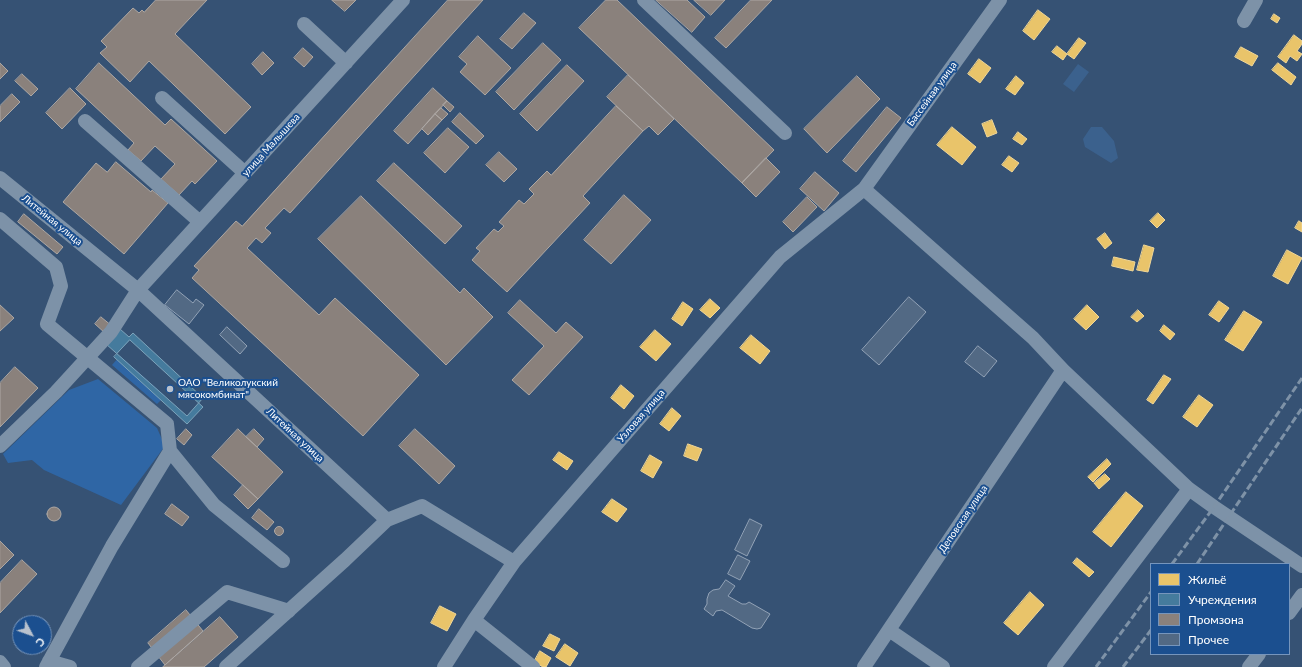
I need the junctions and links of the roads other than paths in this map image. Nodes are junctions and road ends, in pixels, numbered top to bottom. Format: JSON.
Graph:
{"nodes":[{"id":1,"x":403,"y":0,"type":"edge"},
{"id":2,"x":644,"y":0,"type":"edge"},
{"id":3,"x":1000,"y":0,"type":"edge"},
{"id":4,"x":1256,"y":0,"type":"edge"},
{"id":5,"x":1244,"y":21,"type":"dead end"},
{"id":6,"x":304,"y":24,"type":"dead end"},
{"id":7,"x":346,"y":63,"type":"junction"},
{"id":8,"x":162,"y":98,"type":"dead end"},
{"id":9,"x":85,"y":121,"type":"dead end"},
{"id":10,"x":785,"y":133,"type":"dead end"},
{"id":11,"x":245,"y":173,"type":"junction"},
{"id":12,"x":0,"y":178,"type":"edge"},
{"id":13,"x":864,"y":189,"type":"junction"},
{"id":14,"x":0,"y":219,"type":"edge"},
{"id":15,"x":200,"y":222,"type":"junction"},
{"id":16,"x":138,"y":290,"type":"junction"},
{"id":17,"x":88,"y":357,"type":"junction"},
{"id":18,"x":1063,"y":370,"type":"junction"},
{"id":19,"x":0,"y":446,"type":"edge"},
{"id":20,"x":170,"y":451,"type":"junction"},
{"id":21,"x":1189,"y":489,"type":"junction"},
{"id":22,"x":387,"y":520,"type":"junction"},
{"id":23,"x":283,"y":562,"type":"dead end"},
{"id":24,"x":514,"y":562,"type":"junction"},
{"id":25,"x":1302,"y":566,"type":"edge"},
{"id":26,"x":1302,"y":595,"type":"edge"},
{"id":27,"x":289,"y":610,"type":"junction"},
{"id":28,"x":1290,"y":612,"type":"edge"},
{"id":29,"x":474,"y":620,"type":"junction"},
{"id":30,"x":889,"y":630,"type":"junction"},
{"id":31,"x":1258,"y":655,"type":"edge"},
{"id":32,"x":0,"y":662,"type":"edge"},
{"id":33,"x":47,"y":664,"type":"edge"},
{"id":34,"x":4,"y":667,"type":"edge"},
{"id":35,"x":70,"y":667,"type":"edge"},
{"id":36,"x":138,"y":667,"type":"edge"},
{"id":37,"x":226,"y":667,"type":"edge"},
{"id":38,"x":444,"y":667,"type":"edge"},
{"id":39,"x":533,"y":667,"type":"edge"},
{"id":40,"x":864,"y":667,"type":"edge"},
{"id":41,"x":943,"y":667,"type":"edge"},
{"id":42,"x":1054,"y":667,"type":"edge"},
{"id":43,"x":1249,"y":667,"type":"edge"}],
"edges":[{"from":1,"to":7,"type":"street","name":"улица Малышева"},
{"from":2,"to":10,"type":"street"},
{"from":3,"to":13,"type":"street","name":"Бассейная улица"},
{"from":4,"to":5,"type":"street"},
{"from":6,"to":7,"type":"street"},
{"from":7,"to":11,"type":"street","name":"улица Малышева"},
{"from":8,"to":11,"type":"street"},
{"from":9,"to":15,"type":"street"},
{"from":11,"to":15,"type":"street","name":"улица Малышева"},
{"from":12,"to":16,"type":"street","name":"Литейная улица"},
{"from":13,"to":18,"type":"street"},
{"from":13,"to":24,"type":"street","name":"Узловая улица"},
{"from":14,"to":17,"type":"street"},
{"from":15,"to":16,"type":"street","name":"улица Малышева"},
{"from":16,"to":17,"type":"street","name":"улица Малышева"},
{"from":16,"to":22,"type":"street","name":"Литейная улица"},
{"from":17,"to":19,"type":"street","name":"улица Малышева"},
{"from":17,"to":20,"type":"street"},
{"from":18,"to":21,"type":"street"},
{"from":18,"to":30,"type":"street","name":"Деповская улица"},
{"from":20,"to":23,"type":"street"},
{"from":20,"to":33,"type":"street"},
{"from":21,"to":25,"type":"street"},
{"from":21,"to":42,"type":"street"},
{"from":22,"to":24,"type":"street"},
{"from":22,"to":27,"type":"street"},
{"from":24,"to":29,"type":"street","name":"Узловая улица"},
{"from":26,"to":28,"type":"street"},
{"from":27,"to":36,"type":"street"},
{"from":27,"to":37,"type":"street"},
{"from":29,"to":38,"type":"street","name":"Узловая улица"},
{"from":29,"to":39,"type":"street"},
{"from":30,"to":40,"type":"street","name":"Деповская улица"},
{"from":30,"to":41,"type":"street"},
{"from":31,"to":43,"type":"street"},
{"from":32,"to":34,"type":"street"},
{"from":33,"to":35,"type":"street"}]}
